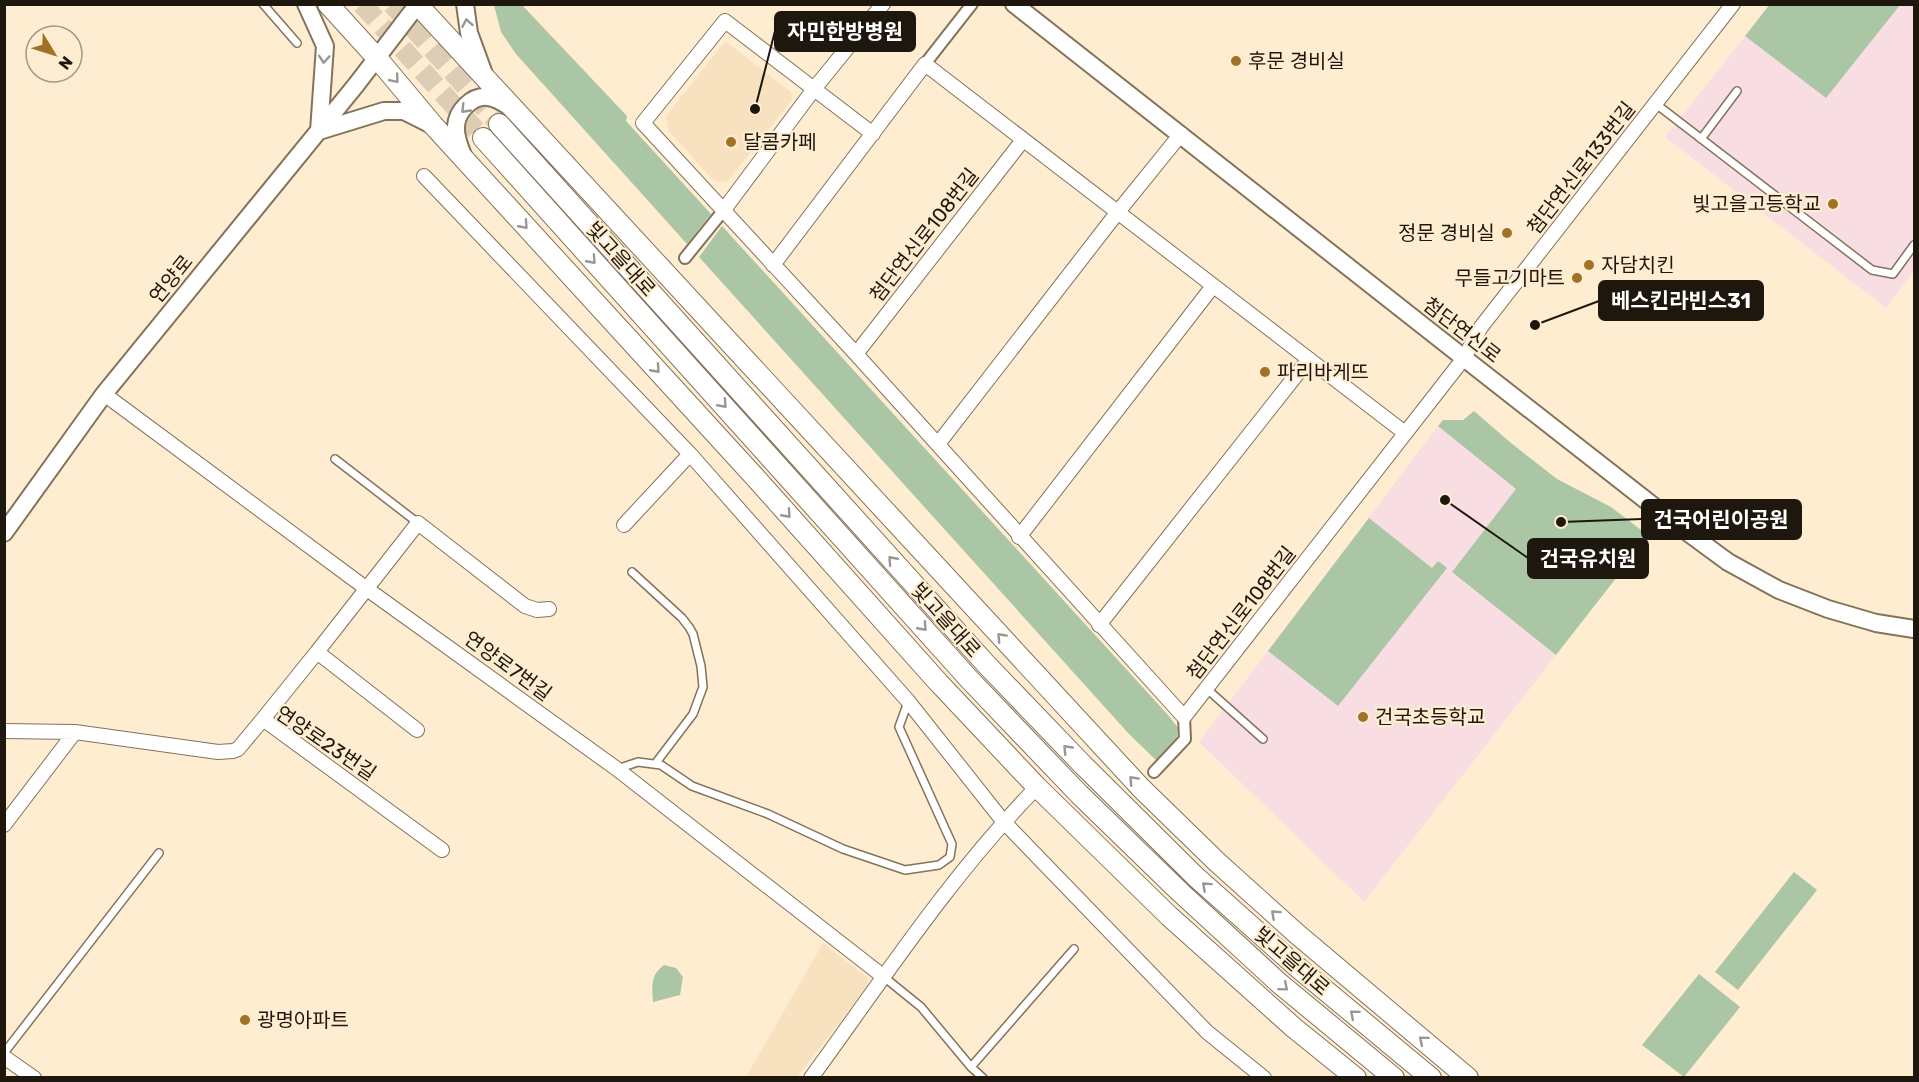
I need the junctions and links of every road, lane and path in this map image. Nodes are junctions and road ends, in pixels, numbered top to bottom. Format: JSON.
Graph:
{"nodes":[{"id":1,"x":263,"y":4,"type":"edge"},
{"id":2,"x":306,"y":4,"type":"edge"},
{"id":3,"x":328,"y":4,"type":"edge"},
{"id":4,"x":465,"y":4,"type":"edge"},
{"id":5,"x":883,"y":4,"type":"edge"},
{"id":6,"x":972,"y":4,"type":"edge"},
{"id":7,"x":1014,"y":4,"type":"edge"},
{"id":8,"x":1733,"y":4,"type":"edge"},
{"id":9,"x":417,"y":5,"type":"edge"},
{"id":10,"x":297,"y":43,"type":"dead end"},
{"id":11,"x":377,"y":58,"type":"junction"},
{"id":12,"x":925,"y":64,"type":"junction"},
{"id":13,"x":487,"y":80,"type":"junction"},
{"id":14,"x":814,"y":89,"type":"junction"},
{"id":15,"x":1737,"y":91,"type":"dead end"},
{"id":16,"x":1656,"y":104,"type":"junction"},
{"id":17,"x":514,"y":109,"type":"junction"},
{"id":18,"x":499,"y":124,"type":"tunnel mouth"},
{"id":19,"x":433,"y":126,"type":"junction"},
{"id":20,"x":319,"y":131,"type":"junction"},
{"id":21,"x":873,"y":134,"type":"junction"},
{"id":22,"x":1181,"y":134,"type":"junction"},
{"id":23,"x":483,"y":138,"type":"tunnel mouth"},
{"id":24,"x":1701,"y":139,"type":"junction"},
{"id":25,"x":1023,"y":140,"type":"junction"},
{"id":26,"x":465,"y":160,"type":"junction"},
{"id":27,"x":424,"y":176,"type":"dead end"},
{"id":28,"x":723,"y":211,"type":"junction"},
{"id":29,"x":1117,"y":213,"type":"junction"},
{"id":30,"x":1914,"y":245,"type":"edge"},
{"id":31,"x":685,"y":258,"type":"dead end"},
{"id":32,"x":773,"y":265,"type":"junction"},
{"id":33,"x":1213,"y":286,"type":"junction"},
{"id":34,"x":856,"y":354,"type":"junction"},
{"id":35,"x":1464,"y":358,"type":"junction"},
{"id":36,"x":1309,"y":359,"type":"junction"},
{"id":37,"x":104,"y":394,"type":"junction"},
{"id":38,"x":1405,"y":433,"type":"junction"},
{"id":39,"x":938,"y":444,"type":"junction"},
{"id":40,"x":690,"y":454,"type":"junction"},
{"id":41,"x":335,"y":459,"type":"dead end"},
{"id":42,"x":418,"y":523,"type":"junction"},
{"id":43,"x":624,"y":525,"type":"dead end"},
{"id":44,"x":4,"y":533,"type":"edge"},
{"id":45,"x":1020,"y":537,"type":"junction"},
{"id":46,"x":632,"y":572,"type":"dead end"},
{"id":47,"x":367,"y":590,"type":"junction"},
{"id":48,"x":549,"y":609,"type":"dead end"},
{"id":49,"x":1099,"y":625,"type":"junction"},
{"id":50,"x":1914,"y":630,"type":"edge"},
{"id":51,"x":317,"y":652,"type":"junction"},
{"id":52,"x":1207,"y":689,"type":"junction"},
{"id":53,"x":908,"y":701,"type":"junction"},
{"id":54,"x":1184,"y":717,"type":"junction"},
{"id":55,"x":263,"y":719,"type":"junction"},
{"id":56,"x":417,"y":730,"type":"dead end"},
{"id":57,"x":4,"y":731,"type":"edge"},
{"id":58,"x":75,"y":732,"type":"junction"},
{"id":59,"x":1263,"y":739,"type":"dead end"},
{"id":60,"x":655,"y":764,"type":"junction"},
{"id":61,"x":617,"y":769,"type":"junction"},
{"id":62,"x":1154,"y":772,"type":"dead end"},
{"id":63,"x":1037,"y":787,"type":"junction"},
{"id":64,"x":1004,"y":821,"type":"junction"},
{"id":65,"x":6,"y":822,"type":"edge"},
{"id":66,"x":442,"y":850,"type":"dead end"},
{"id":67,"x":159,"y":853,"type":"dead end"},
{"id":68,"x":1074,"y":949,"type":"dead end"},
{"id":69,"x":884,"y":978,"type":"junction"},
{"id":70,"x":4,"y":1055,"type":"edge"},
{"id":71,"x":971,"y":1067,"type":"junction"},
{"id":72,"x":34,"y":1077,"type":"edge"},
{"id":73,"x":811,"y":1077,"type":"edge"},
{"id":74,"x":984,"y":1077,"type":"edge"},
{"id":75,"x":1264,"y":1077,"type":"edge"},
{"id":76,"x":1356,"y":1077,"type":"edge"},
{"id":77,"x":1394,"y":1077,"type":"edge"},
{"id":78,"x":1431,"y":1077,"type":"edge"},
{"id":79,"x":1468,"y":1077,"type":"edge"}],
"edges":[{"from":1,"to":10,"type":"lane"},
{"from":2,"to":20,"type":"street","one_way":true},
{"from":3,"to":11,"type":"main road"},
{"from":13,"to":4,"type":"street","one_way":true},
{"from":5,"to":14,"type":"street"},
{"from":6,"to":12,"type":"street"},
{"from":7,"to":22,"type":"street","name":"첨단연신로"},
{"from":8,"to":16,"type":"street","name":"첨단연신로133번길"},
{"from":9,"to":11,"type":"street","name":"연양로"},
{"from":9,"to":13,"type":"main road"},
{"from":11,"to":19,"type":"main road","one_way":true},
{"from":11,"to":20,"type":"street","name":"연양로"},
{"from":12,"to":21,"type":"street"},
{"from":12,"to":25,"type":"street"},
{"from":13,"to":17,"type":"main road"},
{"from":14,"to":21,"type":"street"},
{"from":14,"to":28,"type":"street"},
{"from":14,"to":28,"type":"street"},
{"from":15,"to":24,"type":"lane"},
{"from":16,"to":24,"type":"lane"},
{"from":16,"to":35,"type":"street","name":"첨단연신로133번길"},
{"from":17,"to":26,"type":"street","one_way":true},
{"from":79,"to":17,"type":"main road","one_way":true},
{"from":78,"to":18,"type":"main road","name":"빛고을대로","one_way":true},
{"from":19,"to":20,"type":"street"},
{"from":19,"to":26,"type":"main road"},
{"from":20,"to":37,"type":"street","name":"연양로"},
{"from":21,"to":32,"type":"street"},
{"from":22,"to":29,"type":"street"},
{"from":22,"to":35,"type":"street","name":"첨단연신로"},
{"from":23,"to":77,"type":"main road","name":"빛고을대로","one_way":true},
{"from":24,"to":30,"type":"lane"},
{"from":25,"to":29,"type":"street"},
{"from":25,"to":34,"type":"street","name":"첨단연신로108번길"},
{"from":26,"to":63,"type":"main road","one_way":true},
{"from":27,"to":40,"type":"street"},
{"from":28,"to":31,"type":"street"},
{"from":28,"to":32,"type":"street"},
{"from":29,"to":33,"type":"street"},
{"from":29,"to":39,"type":"street"},
{"from":32,"to":34,"type":"street"},
{"from":33,"to":36,"type":"street"},
{"from":33,"to":45,"type":"street"},
{"from":34,"to":39,"type":"street"},
{"from":35,"to":38,"type":"street","name":"첨단연신로108번길"},
{"from":35,"to":50,"type":"street","name":"첨단연신로"},
{"from":36,"to":38,"type":"street"},
{"from":36,"to":49,"type":"street"},
{"from":37,"to":44,"type":"street","name":"연양로"},
{"from":37,"to":47,"type":"street","name":"연양로7번길"},
{"from":38,"to":52,"type":"street","name":"첨단연신로108번길"},
{"from":39,"to":45,"type":"street"},
{"from":40,"to":43,"type":"street"},
{"from":40,"to":53,"type":"street"},
{"from":41,"to":42,"type":"lane"},
{"from":42,"to":47,"type":"street"},
{"from":42,"to":48,"type":"street"},
{"from":45,"to":49,"type":"street"},
{"from":46,"to":60,"type":"lane"},
{"from":47,"to":51,"type":"street"},
{"from":47,"to":61,"type":"street","name":"연양로7번길"},
{"from":49,"to":54,"type":"street"},
{"from":51,"to":55,"type":"street"},
{"from":51,"to":56,"type":"street"},
{"from":52,"to":54,"type":"street","name":"첨단연신로108번길"},
{"from":52,"to":59,"type":"lane"},
{"from":53,"to":60,"type":"lane"},
{"from":53,"to":64,"type":"street"},
{"from":54,"to":62,"type":"street"},
{"from":55,"to":58,"type":"street","name":"연양로23번길"},
{"from":55,"to":66,"type":"street","name":"연양로23번길"},
{"from":57,"to":58,"type":"street","name":"연양로23번길"},
{"from":58,"to":65,"type":"street"},
{"from":60,"to":61,"type":"lane"},
{"from":61,"to":69,"type":"street","name":"연양로7번길"},
{"from":63,"to":64,"type":"street"},
{"from":63,"to":76,"type":"main road"},
{"from":64,"to":69,"type":"street"},
{"from":64,"to":75,"type":"street"},
{"from":67,"to":70,"type":"lane"},
{"from":68,"to":71,"type":"lane"},
{"from":69,"to":71,"type":"lane"},
{"from":69,"to":73,"type":"street"},
{"from":70,"to":72,"type":"street"},
{"from":71,"to":74,"type":"lane"}]}
